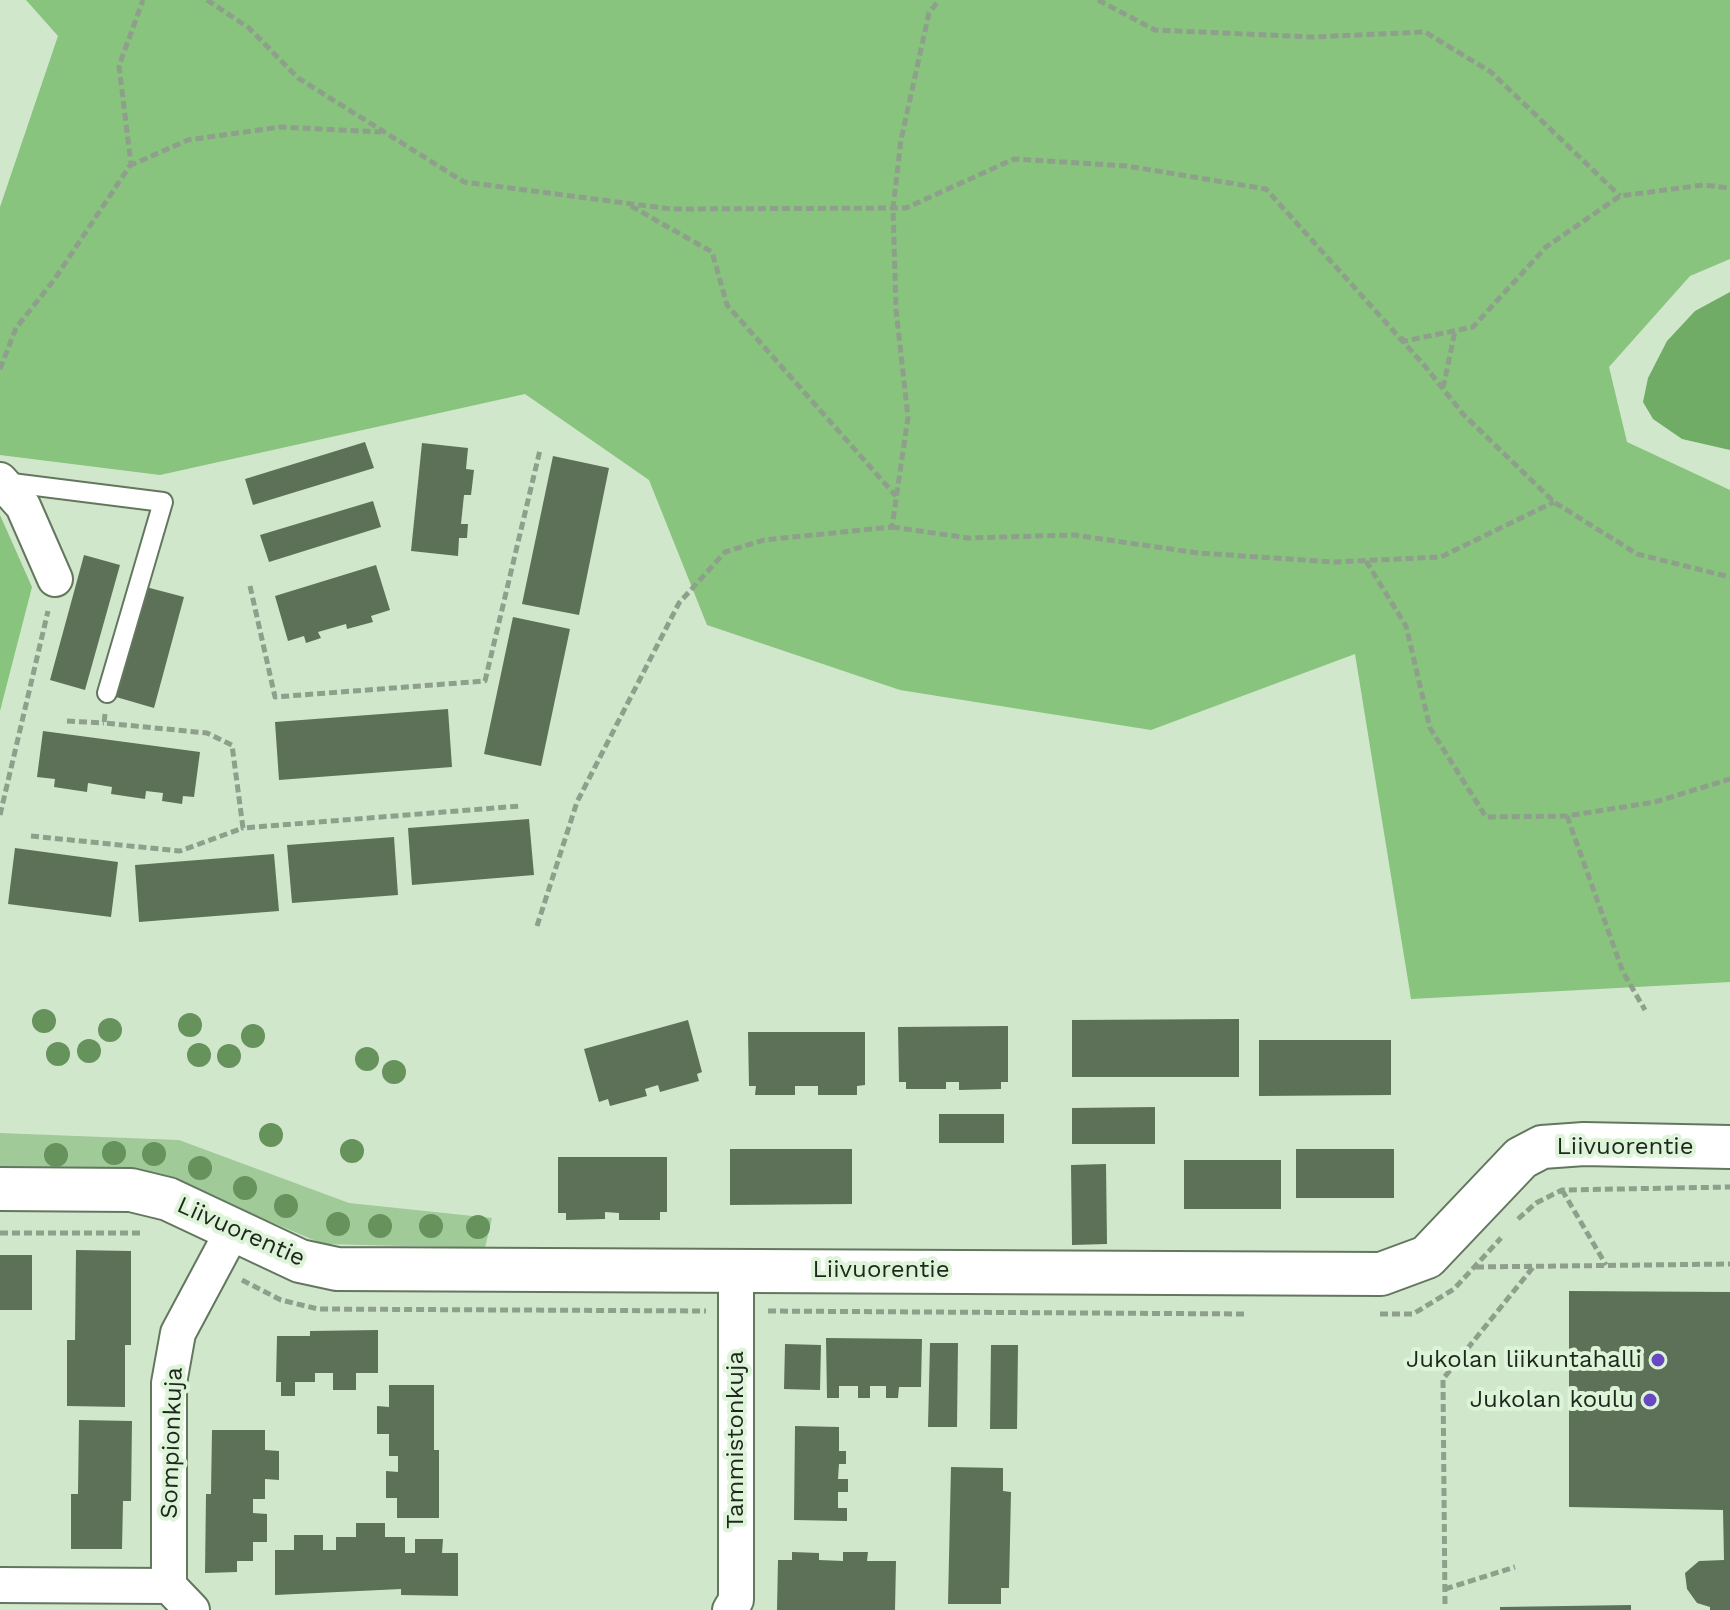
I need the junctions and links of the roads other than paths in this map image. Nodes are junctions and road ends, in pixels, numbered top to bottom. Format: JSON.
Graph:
{"nodes":[{"id":1,"x":2,"y":481,"type":"edge"},
{"id":2,"x":55,"y":579,"type":"road end"},
{"id":3,"x":107,"y":693,"type":"road end"},
{"id":4,"x":1730,"y":1147,"type":"edge"},
{"id":5,"x":0,"y":1189,"type":"edge"},
{"id":6,"x":232,"y":1232,"type":"junction"},
{"id":7,"x":736,"y":1269,"type":"junction"},
{"id":8,"x":0,"y":1585,"type":"edge"},
{"id":9,"x":180,"y":1598,"type":"edge"},
{"id":10,"x":730,"y":1610,"type":"edge"}],
"edges":[{"from":1,"to":2,"type":"street"},
{"from":1,"to":3,"type":"lane"},
{"from":4,"to":7,"type":"street","name":"Liivuorentie"},
{"from":5,"to":6,"type":"street","name":"Liivuorentie"},
{"from":6,"to":7,"type":"street","name":"Liivuorentie"},
{"from":6,"to":9,"type":"street","name":"Sompionkuja"},
{"from":7,"to":10,"type":"street","name":"Tammistonkuja"},
{"from":8,"to":9,"type":"street"}]}
